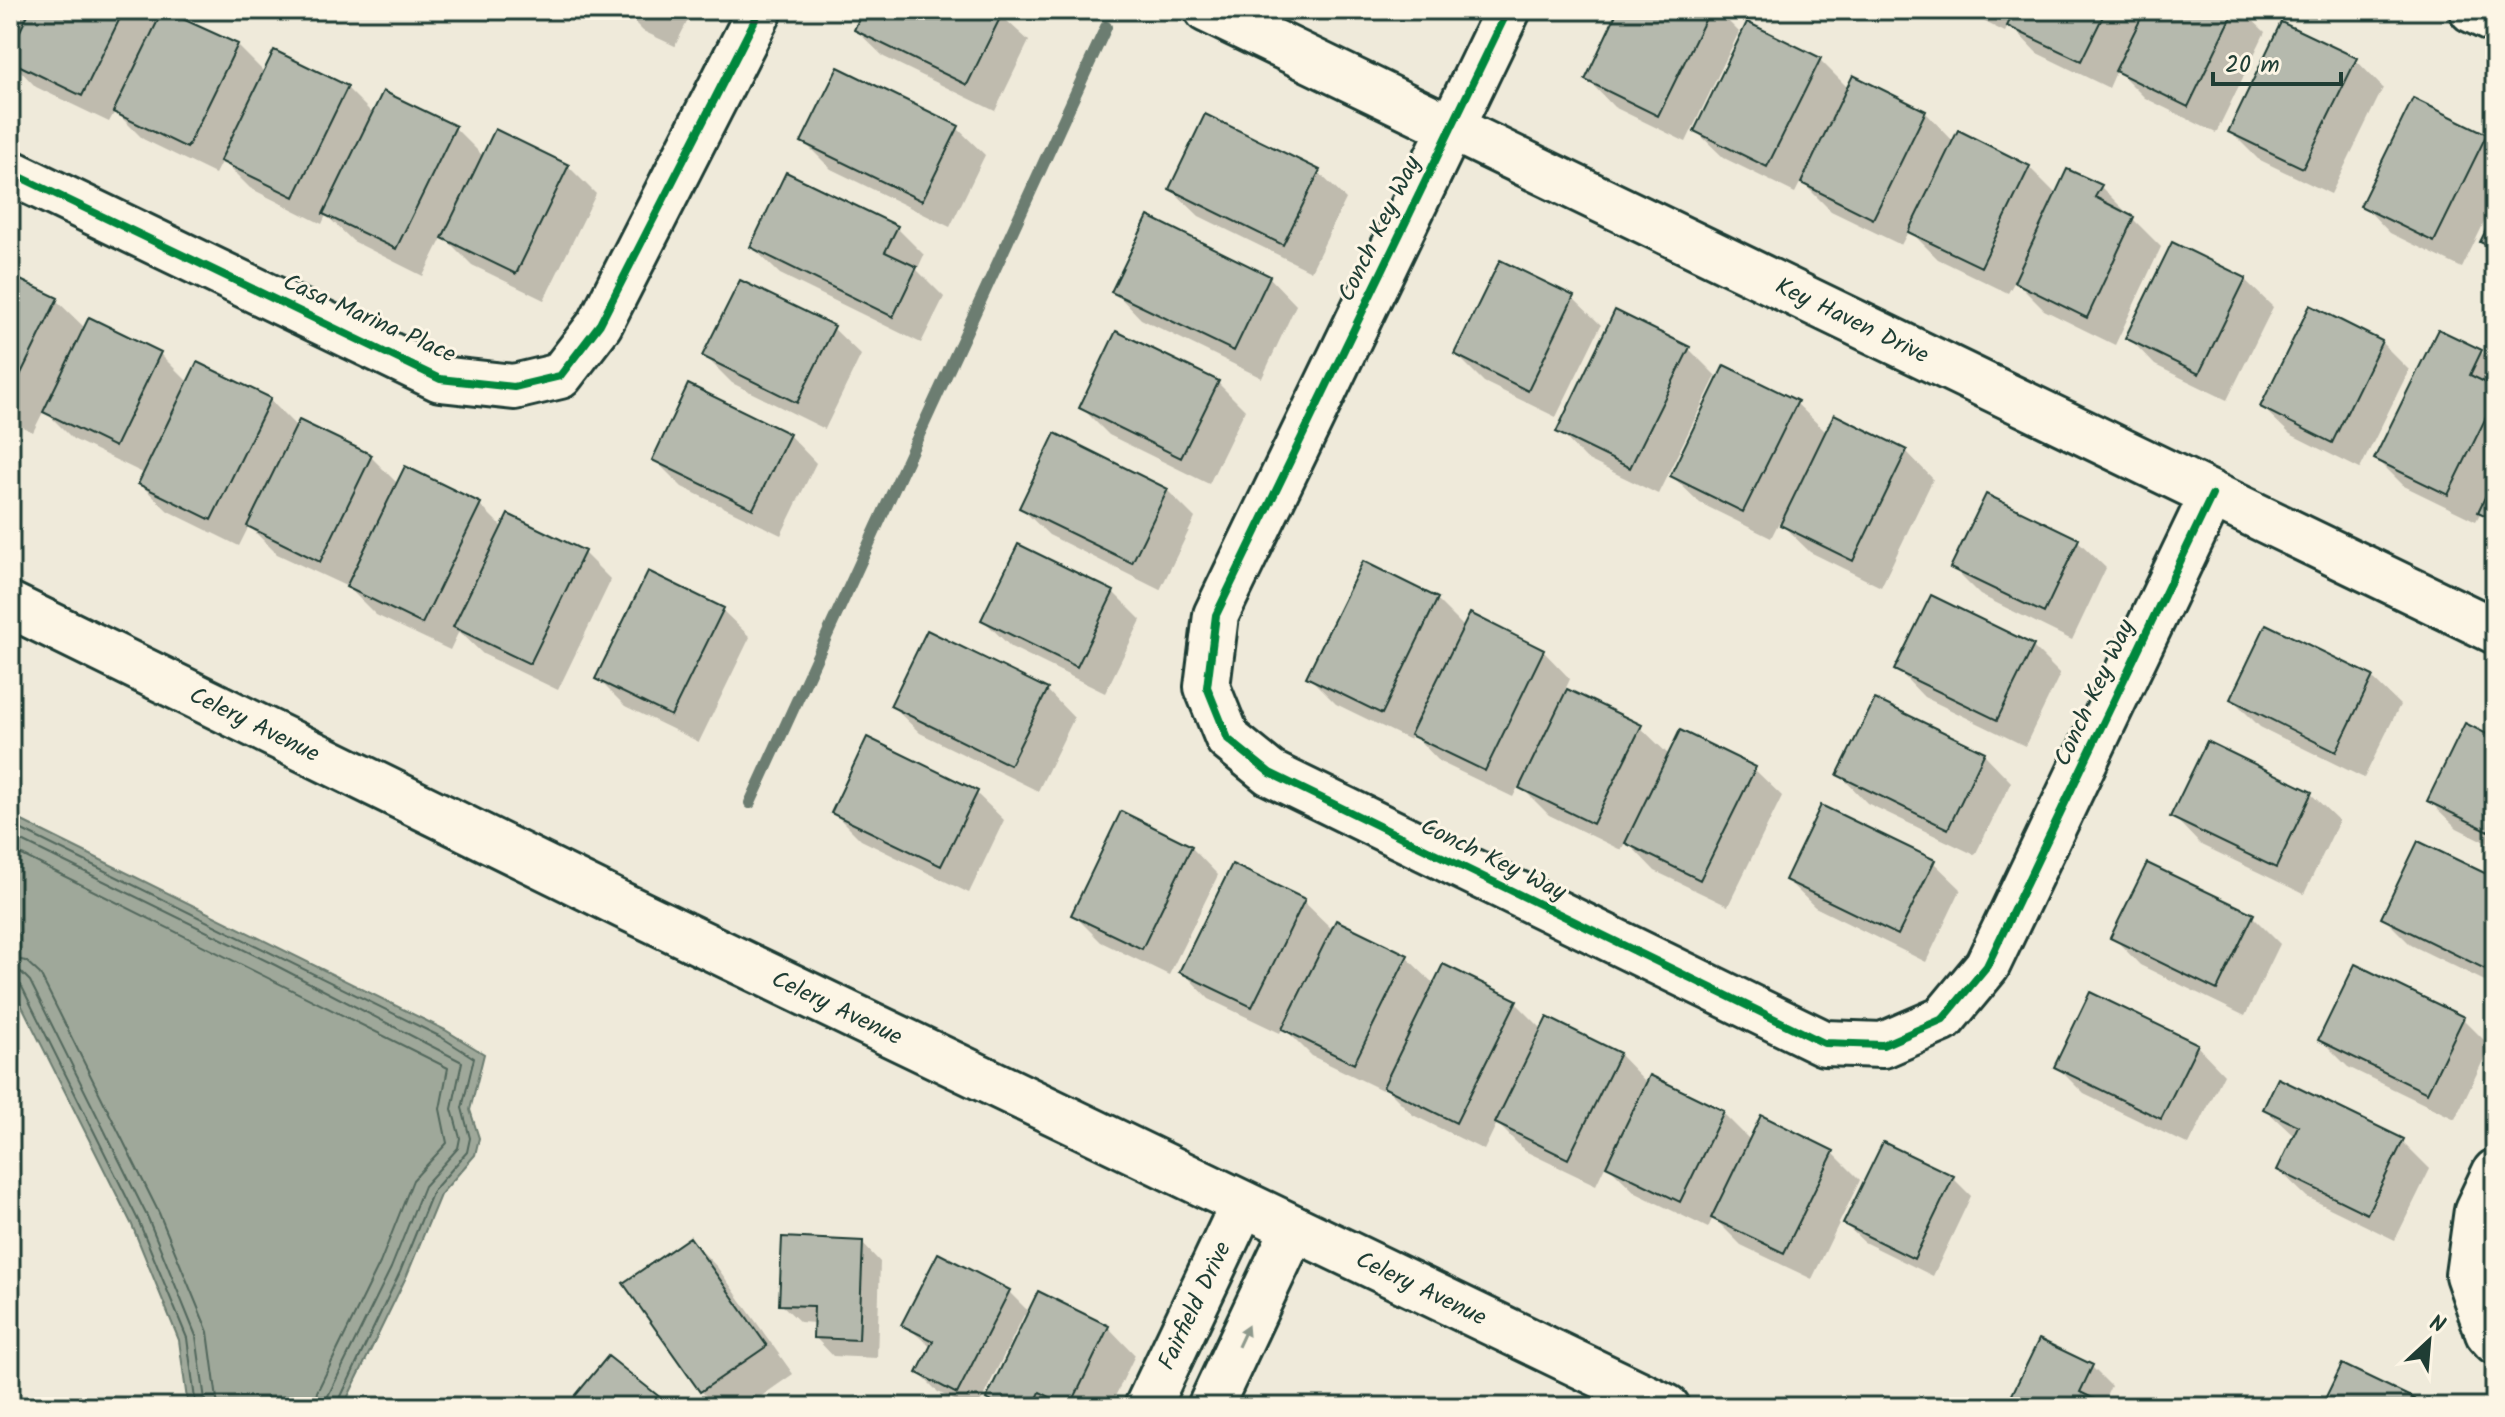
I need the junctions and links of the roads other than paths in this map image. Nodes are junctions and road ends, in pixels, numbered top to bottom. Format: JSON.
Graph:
{"nodes":[{"id":1,"x":760,"y":10,"type":"edge"},
{"id":2,"x":1207,"y":10,"type":"edge"},
{"id":3,"x":1508,"y":10,"type":"edge"},
{"id":4,"x":2472,"y":10,"type":"edge"},
{"id":5,"x":2495,"y":21,"type":"edge"},
{"id":6,"x":1452,"y":128,"type":"junction"},
{"id":7,"x":10,"y":172,"type":"edge"},
{"id":8,"x":2212,"y":495,"type":"junction"},
{"id":9,"x":10,"y":605,"type":"edge"},
{"id":10,"x":2495,"y":631,"type":"edge"},
{"id":11,"x":2495,"y":1172,"type":"edge"},
{"id":12,"x":1243,"y":1204,"type":"junction"},
{"id":13,"x":1294,"y":1228,"type":"junction"},
{"id":14,"x":2495,"y":1341,"type":"edge"},
{"id":15,"x":1147,"y":1407,"type":"edge"},
{"id":16,"x":1210,"y":1407,"type":"edge"},
{"id":17,"x":1667,"y":1407,"type":"edge"}],
"edges":[{"from":1,"to":7,"type":"street","name":"Casa Marina Place"},
{"from":2,"to":6,"type":"street","name":"Key Haven Drive"},
{"from":3,"to":6,"type":"street","name":"Conch Key Way"},
{"from":4,"to":5,"type":"street"},
{"from":6,"to":8,"type":"street","name":"Key Haven Drive"},
{"from":6,"to":8,"type":"street","name":"Conch Key Way"},
{"from":8,"to":10,"type":"street","name":"Key Haven Drive"},
{"from":9,"to":12,"type":"street","name":"Celery Avenue"},
{"from":11,"to":14,"type":"street"},
{"from":12,"to":13,"type":"street","name":"Celery Avenue"},
{"from":12,"to":15,"type":"street","name":"Fairfield Drive"},
{"from":16,"to":13,"type":"street","one_way":true},
{"from":13,"to":17,"type":"street","name":"Celery Avenue"}]}
